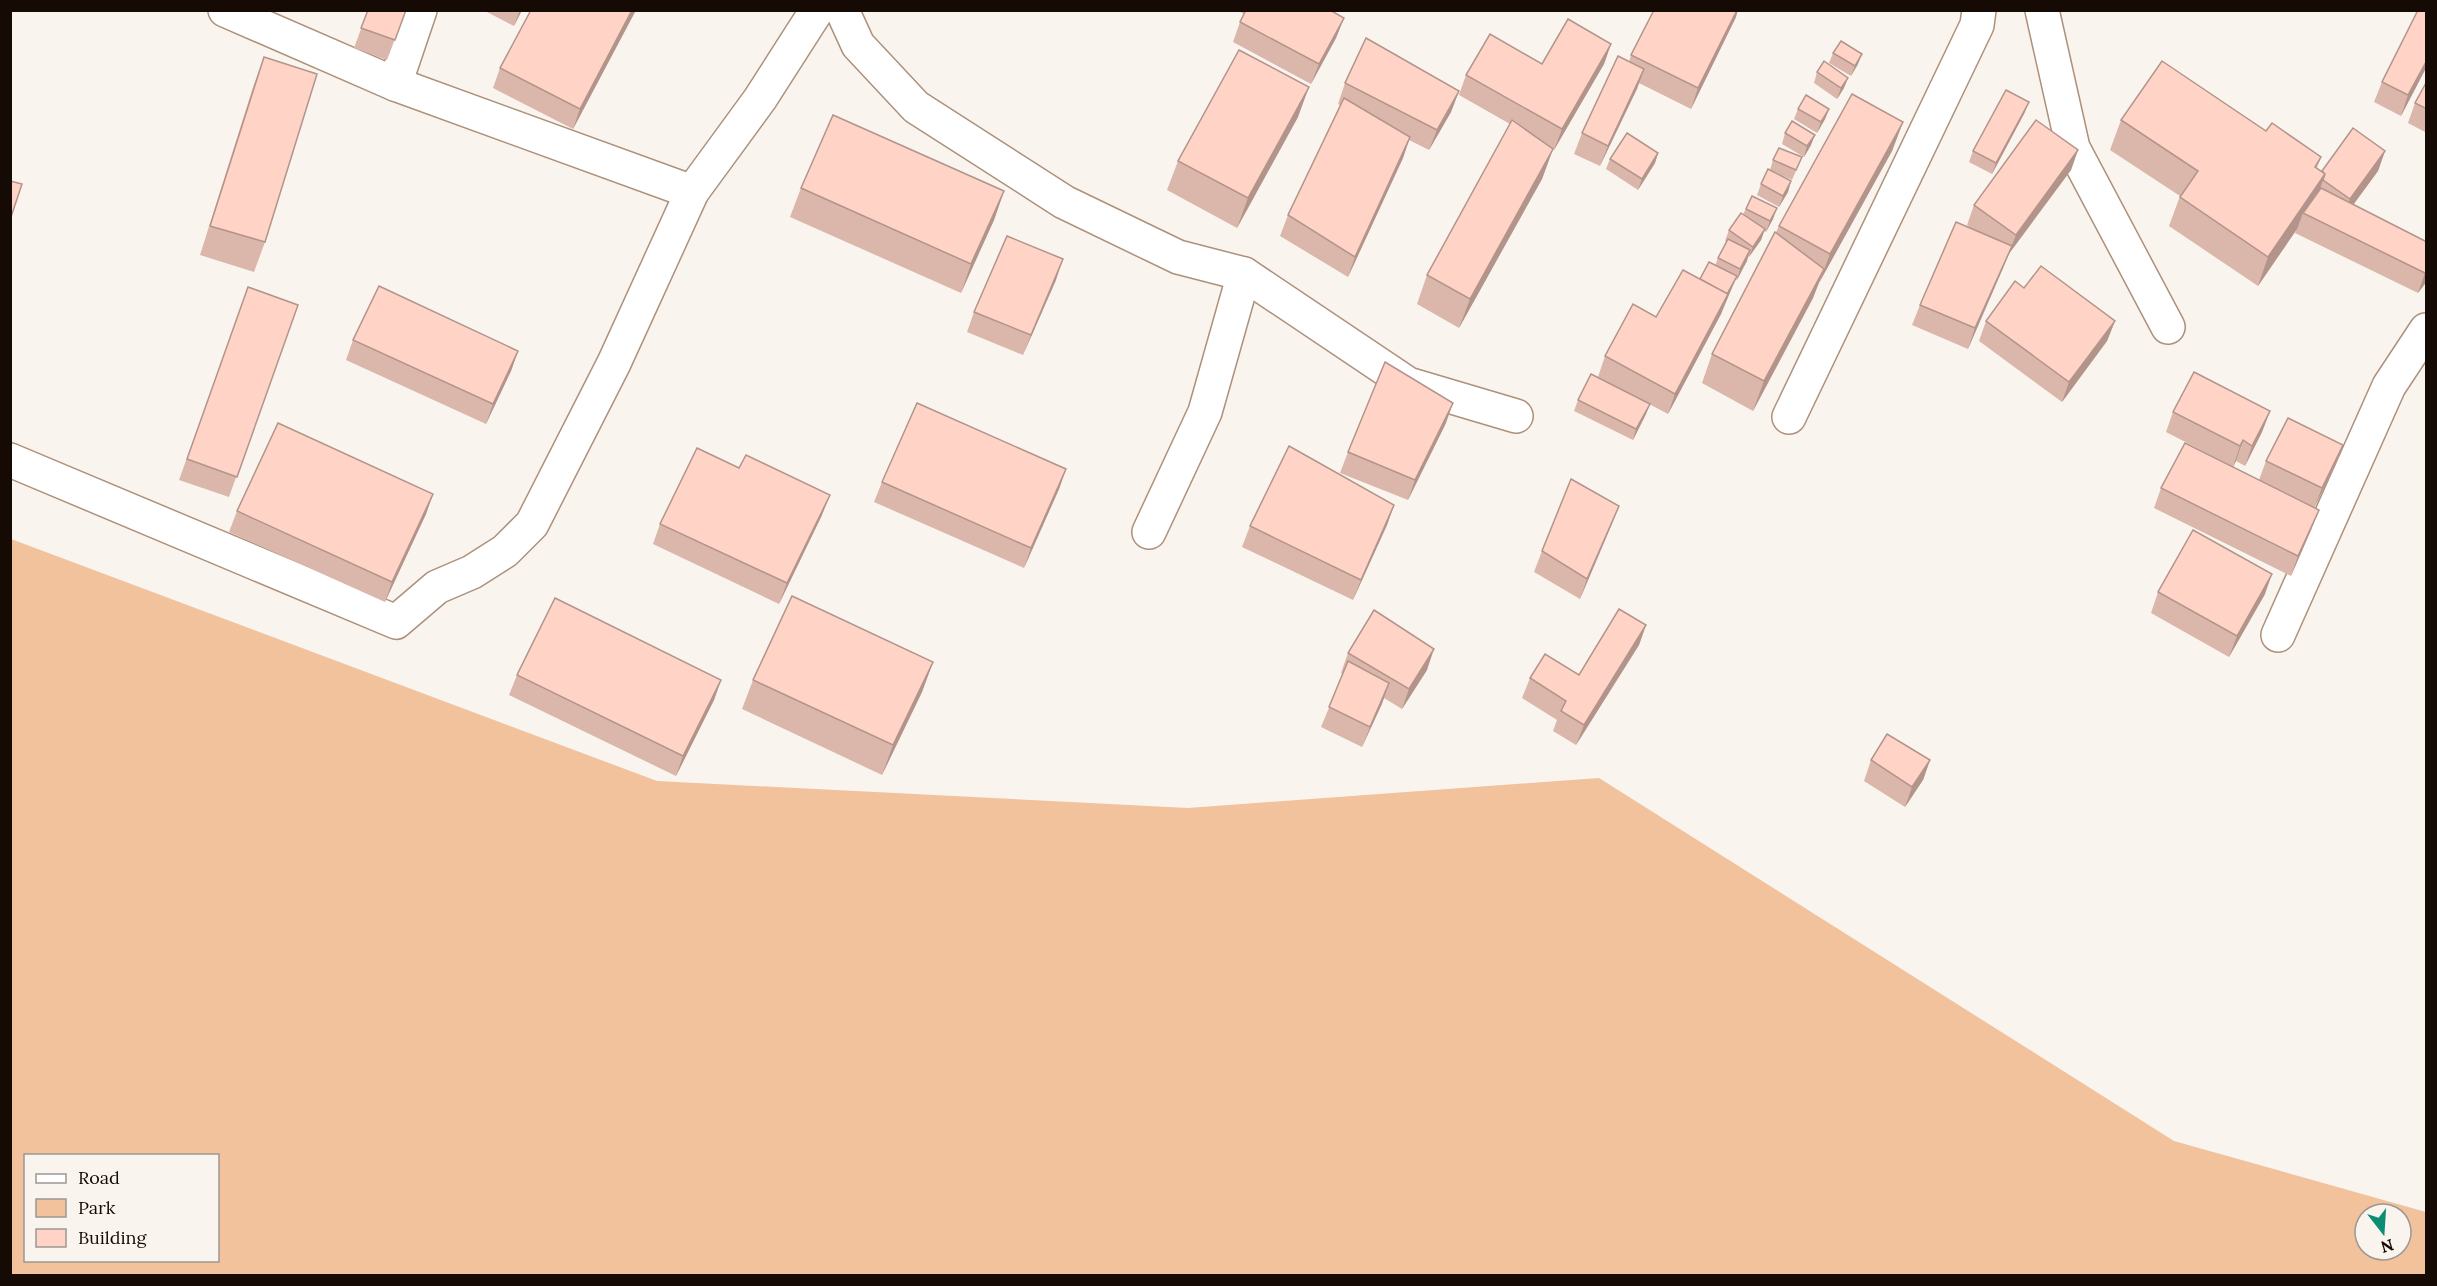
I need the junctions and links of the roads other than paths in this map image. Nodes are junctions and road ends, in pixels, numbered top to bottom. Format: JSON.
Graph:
{"nodes":[{"id":1,"x":225,"y":10,"type":"edge"},
{"id":2,"x":420,"y":10,"type":"edge"},
{"id":3,"x":817,"y":10,"type":"edge"},
{"id":4,"x":842,"y":10,"type":"edge"},
{"id":5,"x":1979,"y":10,"type":"edge"},
{"id":6,"x":2042,"y":10,"type":"edge"},
{"id":7,"x":395,"y":84,"type":"junction"},
{"id":8,"x":693,"y":192,"type":"junction"},
{"id":9,"x":1244,"y":274,"type":"junction"},
{"id":10,"x":2168,"y":327,"type":"dead end"},
{"id":11,"x":2427,"y":330,"type":"edge"},
{"id":12,"x":1516,"y":416,"type":"dead end"},
{"id":13,"x":1789,"y":417,"type":"dead end"},
{"id":14,"x":10,"y":460,"type":"edge"},
{"id":15,"x":1149,"y":532,"type":"dead end"},
{"id":16,"x":2278,"y":635,"type":"dead end"}],
"edges":[{"from":1,"to":7,"type":"street"},
{"from":2,"to":7,"type":"street"},
{"from":3,"to":8,"type":"street"},
{"from":4,"to":9,"type":"street"},
{"from":5,"to":13,"type":"street"},
{"from":6,"to":10,"type":"street"},
{"from":7,"to":8,"type":"street"},
{"from":8,"to":14,"type":"street"},
{"from":9,"to":12,"type":"street"},
{"from":9,"to":15,"type":"street"},
{"from":11,"to":16,"type":"street"}]}
